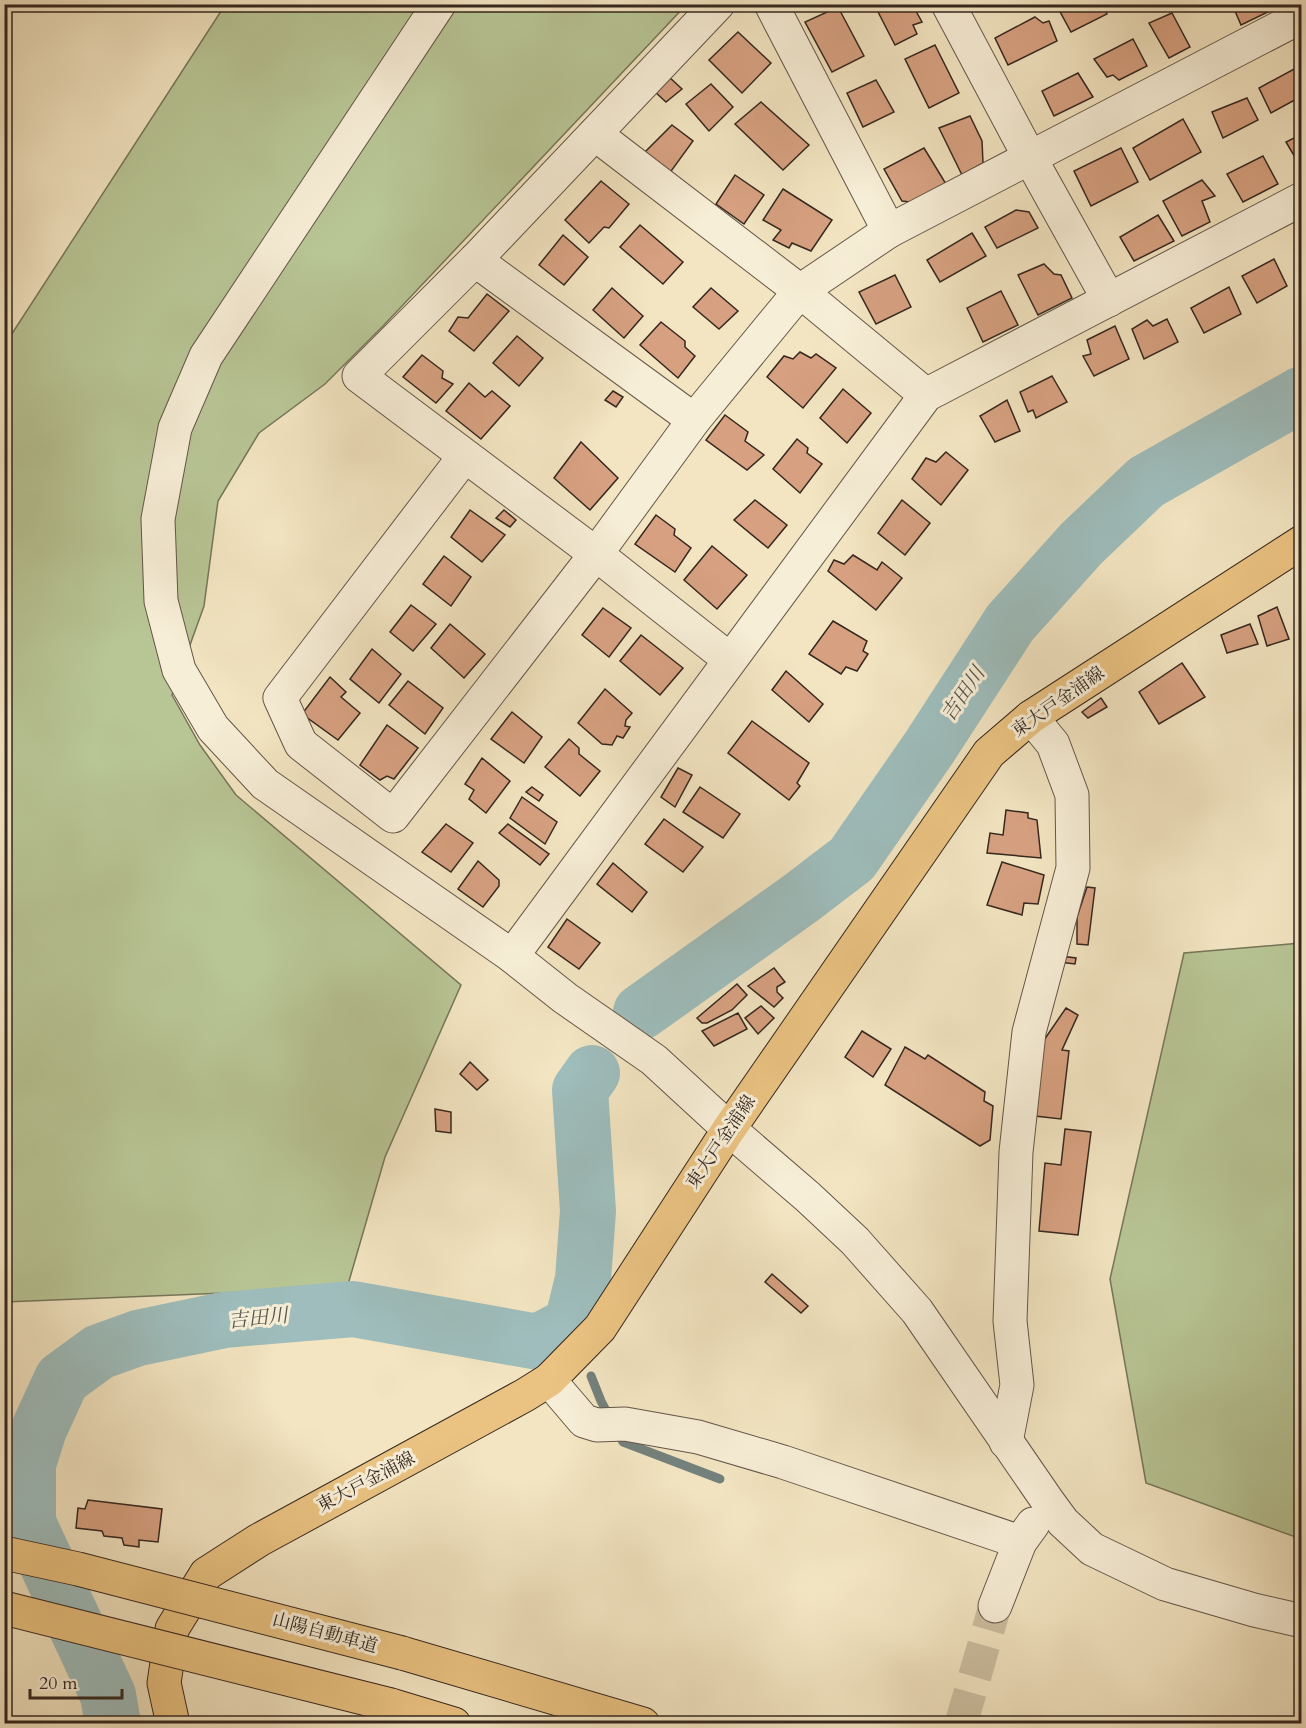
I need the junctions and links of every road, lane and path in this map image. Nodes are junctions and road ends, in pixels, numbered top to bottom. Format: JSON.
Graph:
{"nodes":[{"id":1,"x":439,"y":4,"type":"edge"},
{"id":2,"x":718,"y":4,"type":"edge"},
{"id":3,"x":771,"y":4,"type":"edge"},
{"id":4,"x":956,"y":8,"type":"edge"},
{"id":5,"x":1302,"y":16,"type":"edge"},
{"id":6,"x":595,"y":134,"type":"junction"},
{"id":7,"x":1030,"y":158,"type":"junction"},
{"id":8,"x":1302,"y":199,"type":"edge"},
{"id":9,"x":889,"y":231,"type":"junction"},
{"id":10,"x":475,"y":260,"type":"junction"},
{"id":11,"x":800,"y":291,"type":"junction"},
{"id":12,"x":1109,"y":300,"type":"junction"},
{"id":13,"x":926,"y":395,"type":"junction"},
{"id":14,"x":694,"y":420,"type":"junction"},
{"id":15,"x":464,"y":457,"type":"junction"},
{"id":16,"x":1302,"y":542,"type":"edge"},
{"id":17,"x":596,"y":554,"type":"junction"},
{"id":18,"x":729,"y":659,"type":"junction"},
{"id":19,"x":1031,"y":717,"type":"junction"},
{"id":20,"x":512,"y":956,"type":"junction"},
{"id":21,"x":729,"y":1129,"type":"junction"},
{"id":22,"x":549,"y":1380,"type":"junction"},
{"id":23,"x":1006,"y":1442,"type":"junction"},
{"id":24,"x":1048,"y":1503,"type":"junction"},
{"id":25,"x":1020,"y":1542,"type":"junction"},
{"id":26,"x":4,"y":1553,"type":"edge"},
{"id":27,"x":995,"y":1606,"type":"tunnel mouth"},
{"id":28,"x":4,"y":1608,"type":"edge"},
{"id":29,"x":1302,"y":1621,"type":"edge"},
{"id":30,"x":173,"y":1724,"type":"edge"},
{"id":31,"x":454,"y":1724,"type":"edge"},
{"id":32,"x":643,"y":1724,"type":"edge"}],
"edges":[{"from":1,"to":20,"type":"street"},
{"from":2,"to":6,"type":"street"},
{"from":3,"to":9,"type":"street"},
{"from":4,"to":7,"type":"street"},
{"from":5,"to":7,"type":"street"},
{"from":6,"to":10,"type":"street"},
{"from":6,"to":11,"type":"street"},
{"from":7,"to":9,"type":"street"},
{"from":7,"to":12,"type":"street"},
{"from":8,"to":12,"type":"street"},
{"from":9,"to":11,"type":"street"},
{"from":10,"to":14,"type":"street"},
{"from":10,"to":15,"type":"street"},
{"from":11,"to":13,"type":"street"},
{"from":11,"to":14,"type":"street"},
{"from":12,"to":13,"type":"street"},
{"from":13,"to":18,"type":"street"},
{"from":14,"to":17,"type":"street"},
{"from":15,"to":17,"type":"street"},
{"from":15,"to":17,"type":"street"},
{"from":16,"to":19,"type":"main road","name":"東大戸金浦線"},
{"from":17,"to":18,"type":"street"},
{"from":18,"to":20,"type":"street"},
{"from":19,"to":21,"type":"main road","name":"東大戸金浦線"},
{"from":19,"to":23,"type":"street"},
{"from":20,"to":21,"type":"street"},
{"from":21,"to":22,"type":"main road","name":"東大戸金浦線"},
{"from":21,"to":23,"type":"street"},
{"from":22,"to":25,"type":"street"},
{"from":22,"to":30,"type":"main road","name":"東大戸金浦線"},
{"from":23,"to":24,"type":"street"},
{"from":24,"to":25,"type":"street"},
{"from":24,"to":29,"type":"street"},
{"from":25,"to":27,"type":"street"},
{"from":26,"to":32,"type":"main road","name":"山陽自動車道","bridge":true},
{"from":28,"to":31,"type":"main road","bridge":true}]}
